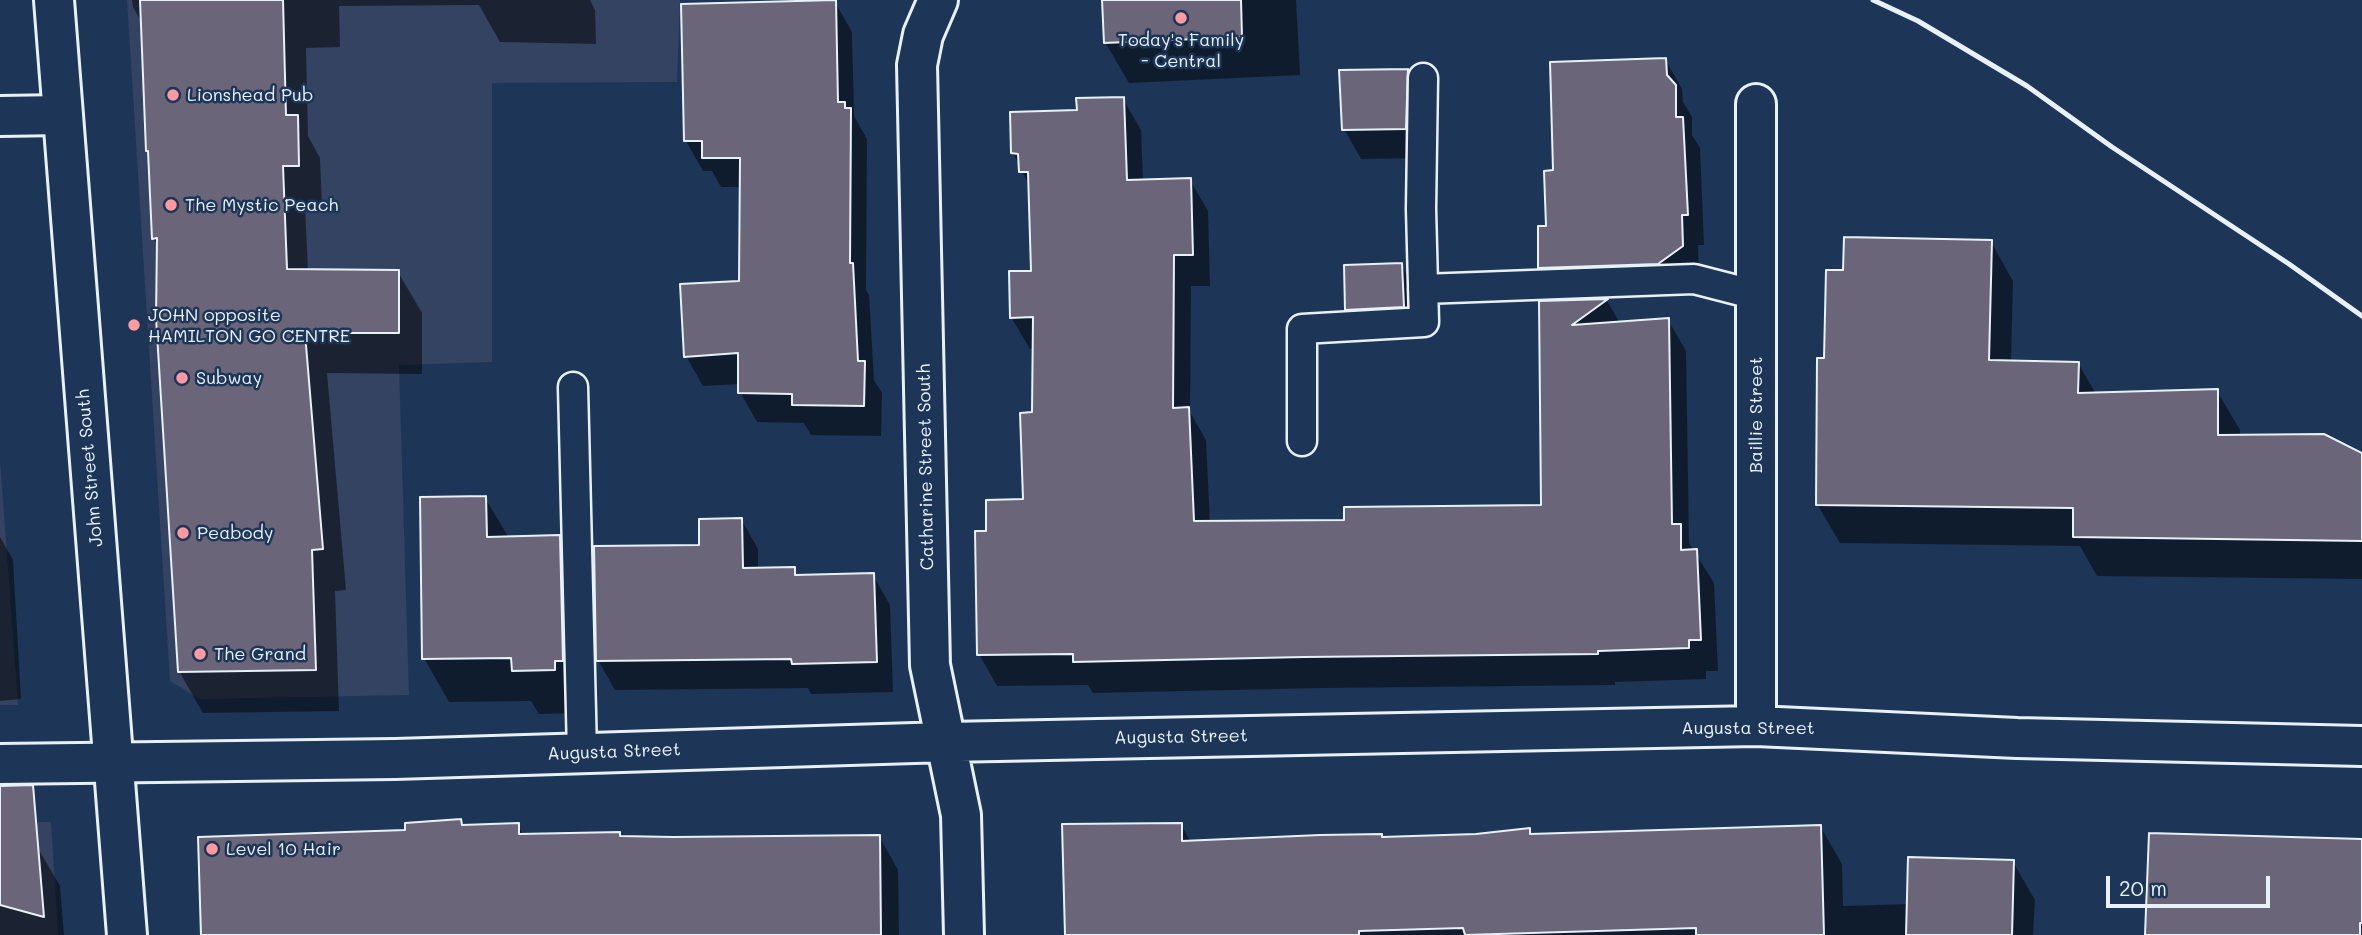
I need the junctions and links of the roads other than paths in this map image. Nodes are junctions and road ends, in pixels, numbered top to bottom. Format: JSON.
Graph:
{"nodes":[{"id":1,"x":54,"y":0,"type":"edge"},
{"id":2,"x":938,"y":0,"type":"edge"},
{"id":3,"x":1423,"y":78,"type":"dead end"},
{"id":4,"x":1756,"y":104,"type":"dead end"},
{"id":5,"x":62,"y":115,"type":"junction"},
{"id":6,"x":0,"y":116,"type":"edge"},
{"id":7,"x":1423,"y":289,"type":"junction"},
{"id":8,"x":1756,"y":295,"type":"junction"},
{"id":9,"x":573,"y":387,"type":"dead end"},
{"id":10,"x":1302,"y":441,"type":"dead end"},
{"id":11,"x":1756,"y":726,"type":"junction"},
{"id":12,"x":947,"y":742,"type":"junction"},
{"id":13,"x":2362,"y":746,"type":"edge"},
{"id":14,"x":582,"y":753,"type":"junction"},
{"id":15,"x":114,"y":762,"type":"junction"},
{"id":16,"x":0,"y":764,"type":"edge"},
{"id":17,"x":127,"y":935,"type":"edge"},
{"id":18,"x":964,"y":935,"type":"edge"}],
"edges":[{"from":1,"to":5,"type":"street","name":"John Street South"},
{"from":2,"to":12,"type":"street","name":"Catharine Street South"},
{"from":3,"to":7,"type":"lane"},
{"from":4,"to":8,"type":"street","name":"Baillie Street"},
{"from":5,"to":6,"type":"street"},
{"from":5,"to":15,"type":"street","name":"John Street South"},
{"from":7,"to":8,"type":"lane"},
{"from":7,"to":10,"type":"lane"},
{"from":8,"to":11,"type":"street","name":"Baillie Street"},
{"from":9,"to":14,"type":"lane"},
{"from":11,"to":12,"type":"street","name":"Augusta Street"},
{"from":11,"to":13,"type":"street","name":"Augusta Street"},
{"from":12,"to":14,"type":"street","name":"Augusta Street"},
{"from":12,"to":18,"type":"street","name":"Catharine Street South"},
{"from":14,"to":15,"type":"street","name":"Augusta Street"},
{"from":15,"to":16,"type":"street","name":"Augusta Street"},
{"from":15,"to":17,"type":"street","name":"John Street South"}]}
